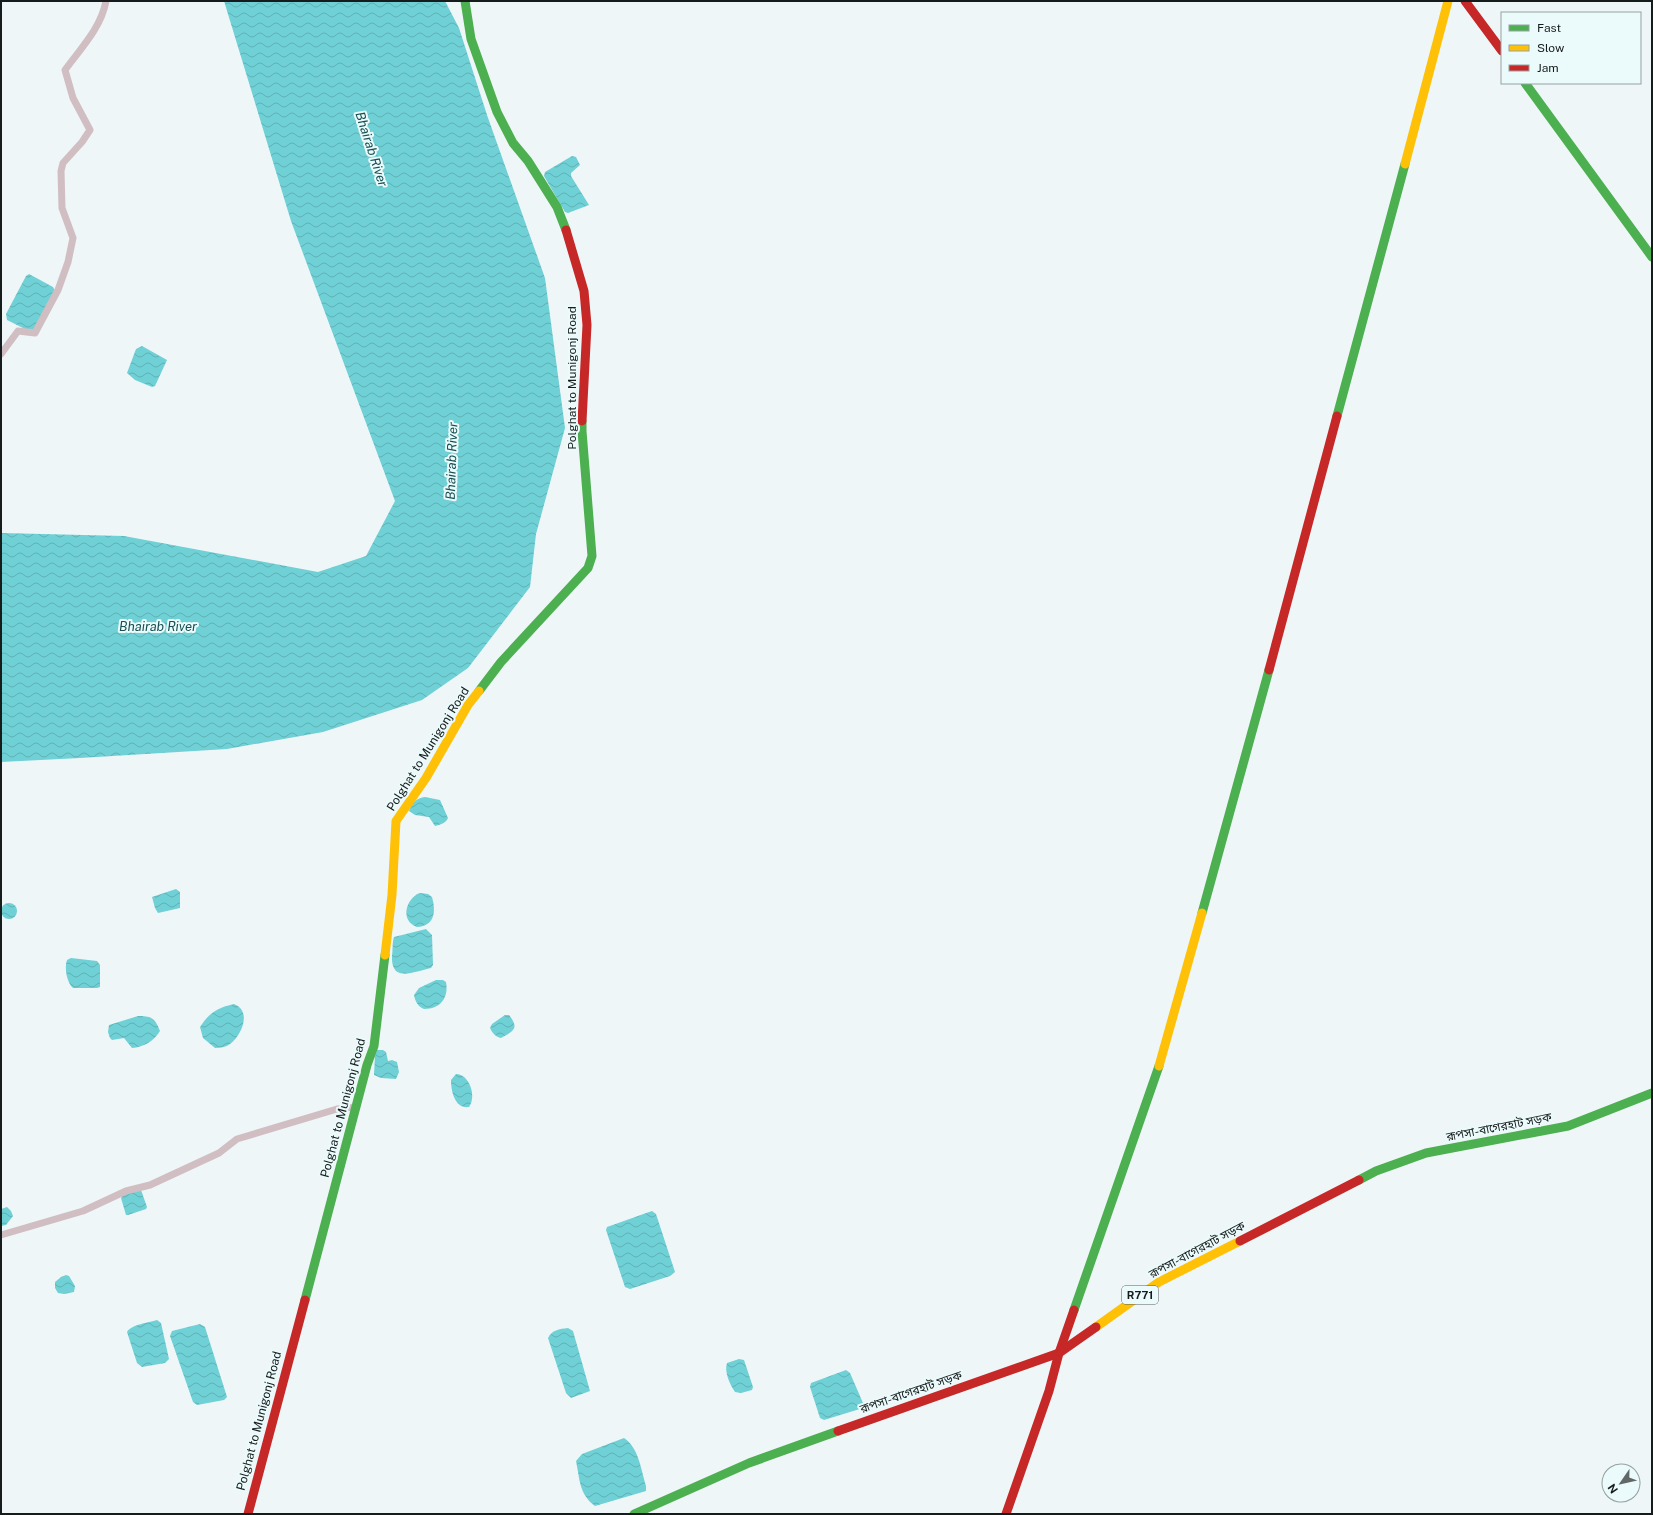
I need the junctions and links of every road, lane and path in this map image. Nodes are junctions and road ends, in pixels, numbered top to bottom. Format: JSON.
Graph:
{"nodes":[{"id":1,"x":106,"y":1,"type":"edge"},
{"id":2,"x":465,"y":1,"type":"edge"},
{"id":3,"x":1448,"y":1,"type":"edge"},
{"id":4,"x":1466,"y":1,"type":"edge"},
{"id":5,"x":1501,"y":50,"type":"edge"},
{"id":6,"x":1526,"y":84,"type":"edge"},
{"id":7,"x":1652,"y":257,"type":"edge"},
{"id":8,"x":1,"y":354,"type":"edge"},
{"id":9,"x":1652,"y":1093,"type":"edge"},
{"id":10,"x":356,"y":1107,"type":"junction"},
{"id":11,"x":1,"y":1234,"type":"edge"},
{"id":12,"x":1059,"y":1353,"type":"junction"},
{"id":13,"x":248,"y":1514,"type":"edge"},
{"id":14,"x":634,"y":1514,"type":"edge"},
{"id":15,"x":1006,"y":1514,"type":"edge"}],
"edges":[{"from":1,"to":8,"type":"street"},
{"from":2,"to":10,"type":"street","name":"Polghat to Munigonj Road"},
{"from":3,"to":12,"type":"street"},
{"from":4,"to":5,"type":"street"},
{"from":6,"to":7,"type":"street"},
{"from":9,"to":12,"type":"street","name":"রূপসা-বাগেরহাট সড়ক","number":"R771"},
{"from":10,"to":11,"type":"street"},
{"from":10,"to":13,"type":"street","name":"Polghat to Munigonj Road"},
{"from":12,"to":14,"type":"street","name":"রূপসা-বাগেরহাট সড়ক","number":"R771"},
{"from":12,"to":15,"type":"street"}]}
